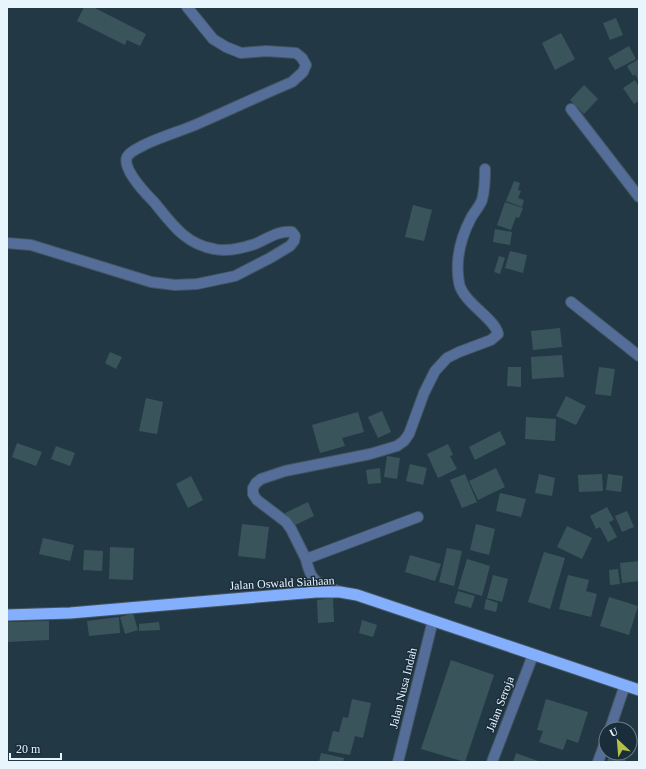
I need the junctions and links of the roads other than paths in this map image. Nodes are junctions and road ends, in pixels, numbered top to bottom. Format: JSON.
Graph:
{"nodes":[{"id":1,"x":187,"y":7,"type":"edge"},
{"id":2,"x":571,"y":109,"type":"dead end"},
{"id":3,"x":485,"y":169,"type":"dead end"},
{"id":4,"x":639,"y":198,"type":"edge"},
{"id":5,"x":7,"y":243,"type":"edge"},
{"id":6,"x":570,"y":302,"type":"dead end"},
{"id":7,"x":639,"y":356,"type":"edge"},
{"id":8,"x":418,"y":517,"type":"dead end"},
{"id":9,"x":306,"y":559,"type":"junction"},
{"id":10,"x":340,"y":592,"type":"junction"},
{"id":11,"x":7,"y":615,"type":"edge"},
{"id":12,"x":433,"y":620,"type":"junction"},
{"id":13,"x":533,"y":655,"type":"junction"},
{"id":14,"x":625,"y":685,"type":"junction"},
{"id":15,"x":639,"y":690,"type":"edge"},
{"id":16,"x":613,"y":721,"type":"edge"},
{"id":17,"x":398,"y":762,"type":"edge"},
{"id":18,"x":492,"y":762,"type":"edge"}],
"edges":[{"from":1,"to":5,"type":"street"},
{"from":2,"to":4,"type":"street"},
{"from":3,"to":9,"type":"street"},
{"from":6,"to":7,"type":"street"},
{"from":8,"to":9,"type":"street"},
{"from":9,"to":10,"type":"street"},
{"from":10,"to":11,"type":"highway","name":"Jalan Oswald Siahaan"},
{"from":10,"to":12,"type":"highway","name":"Jalan Oswald Siahaan"},
{"from":12,"to":13,"type":"highway","name":"Jalan Oswald Siahaan"},
{"from":12,"to":17,"type":"street","name":"Jalan Nusa Indah"},
{"from":13,"to":14,"type":"highway","name":"Jalan Oswald Siahaan"},
{"from":13,"to":18,"type":"street","name":"Jalan Seroja"},
{"from":14,"to":15,"type":"highway","name":"Jalan Oswald Siahaan"},
{"from":14,"to":16,"type":"street"}]}
